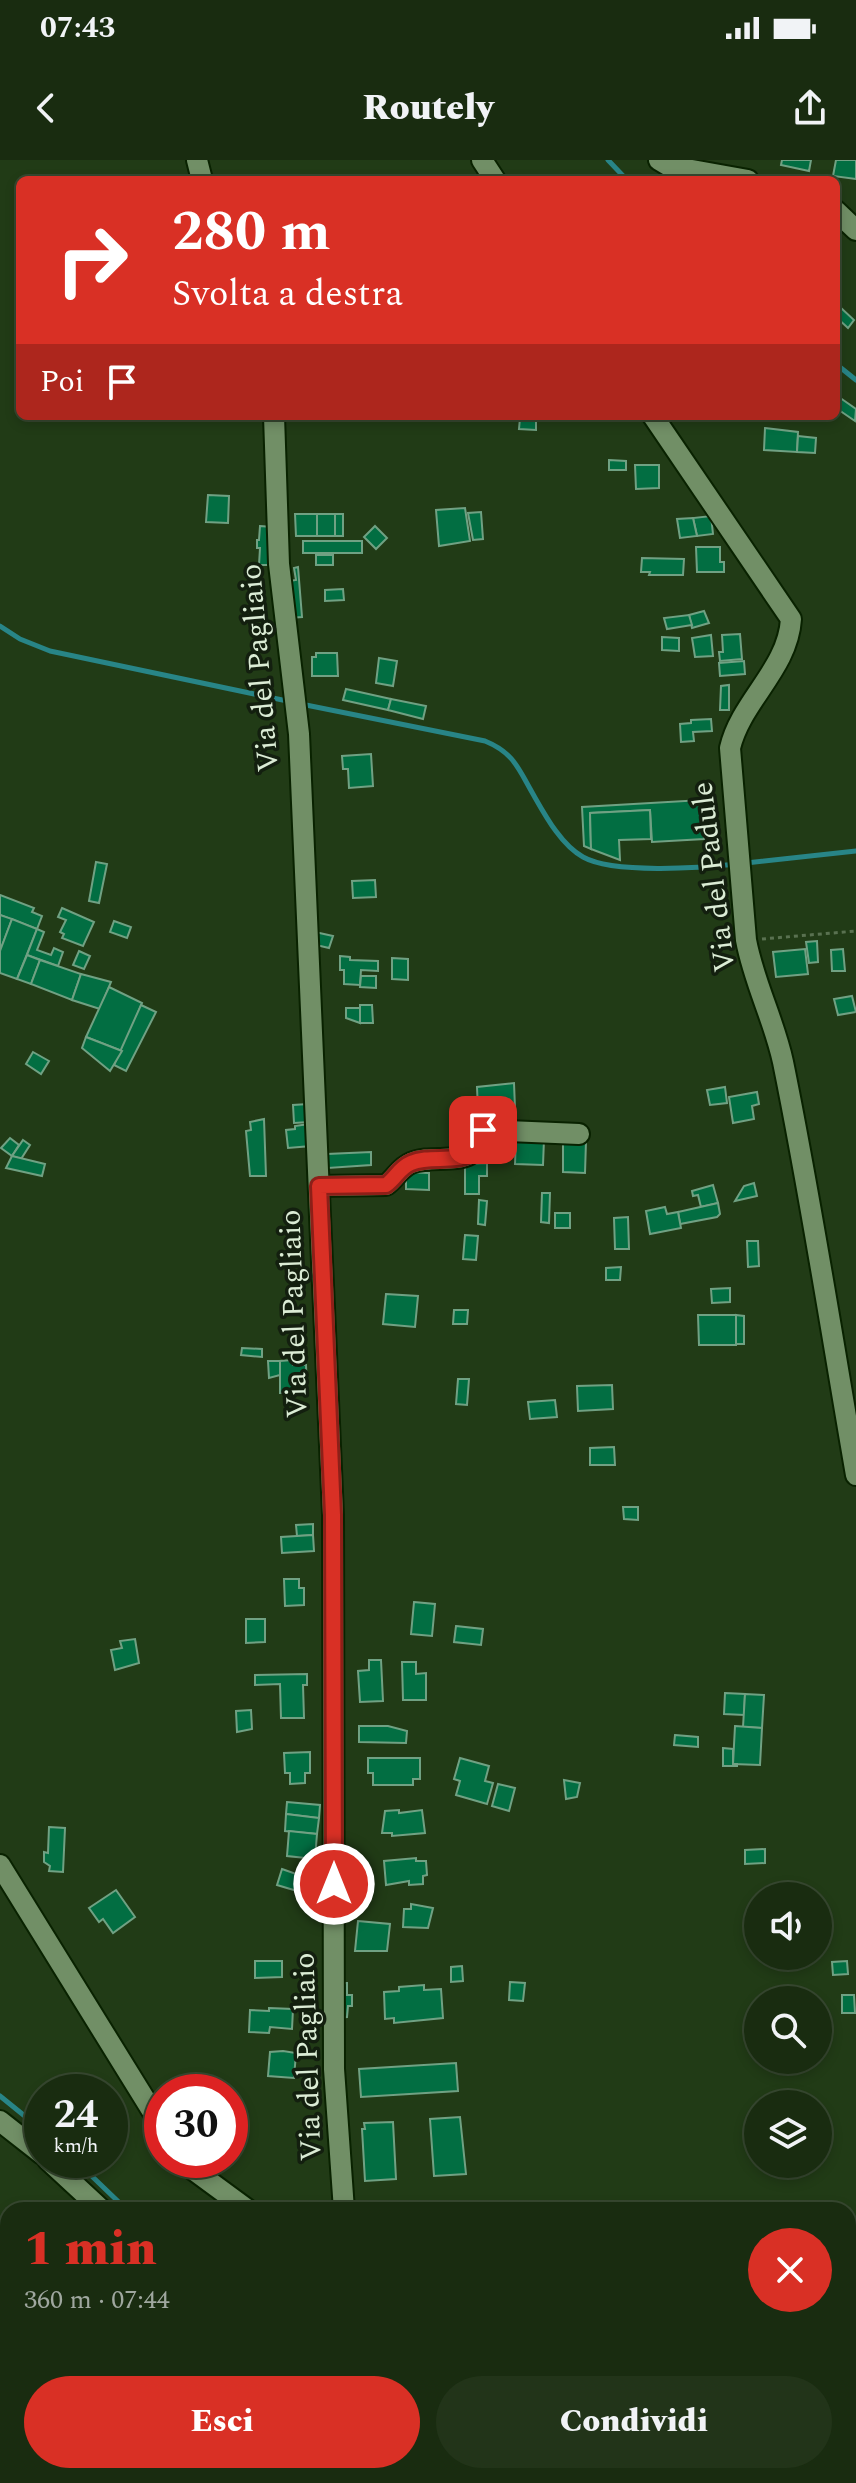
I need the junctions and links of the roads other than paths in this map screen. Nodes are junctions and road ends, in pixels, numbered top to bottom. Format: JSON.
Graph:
{"nodes":[{"id":1,"x":659,"y":160,"type":"edge"},
{"id":2,"x":725,"y":176,"type":"edge"},
{"id":3,"x":840,"y":215,"type":"edge"},
{"id":4,"x":856,"y":230,"type":"edge"},
{"id":5,"x":274,"y":420,"type":"edge"},
{"id":6,"x":656,"y":420,"type":"edge"},
{"id":7,"x":579,"y":1134,"type":"dead end"},
{"id":8,"x":319,"y":1186,"type":"junction"},
{"id":9,"x":856,"y":1475,"type":"edge"},
{"id":10,"x":0,"y":1865,"type":"edge"},
{"id":11,"x":144,"y":2098,"type":"edge"},
{"id":12,"x":0,"y":2121,"type":"edge"},
{"id":13,"x":24,"y":2140,"type":"edge"},
{"id":14,"x":67,"y":2178,"type":"edge"},
{"id":15,"x":204,"y":2178,"type":"edge"},
{"id":16,"x":93,"y":2202,"type":"edge"},
{"id":17,"x":237,"y":2202,"type":"edge"},
{"id":18,"x":343,"y":2202,"type":"edge"}],
"edges":[{"from":1,"to":2,"type":"street"},
{"from":3,"to":4,"type":"street"},
{"from":5,"to":8,"type":"street","name":"Via del Pagliaio"},
{"from":6,"to":9,"type":"street","name":"Via del Padule"},
{"from":7,"to":8,"type":"street"},
{"from":8,"to":18,"type":"street","name":"Via del Pagliaio"},
{"from":10,"to":11,"type":"street"},
{"from":12,"to":13,"type":"street"},
{"from":14,"to":16,"type":"street"},
{"from":15,"to":17,"type":"street"}]}
